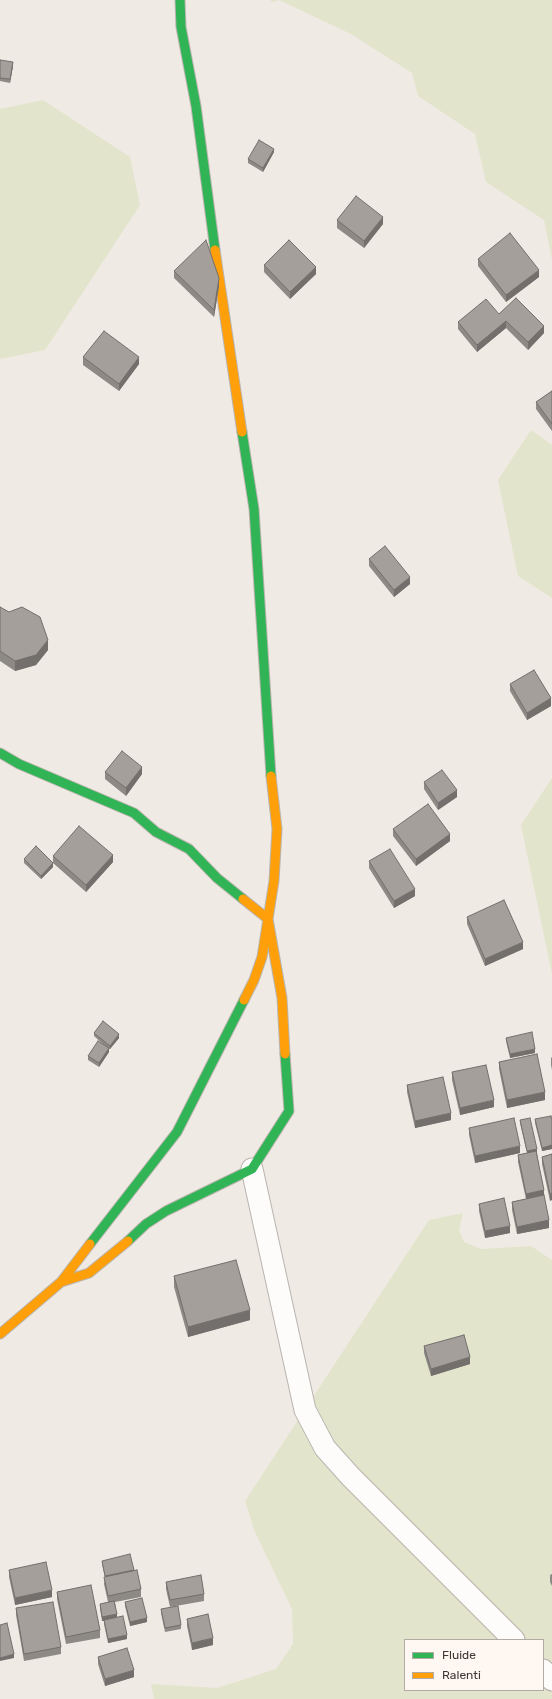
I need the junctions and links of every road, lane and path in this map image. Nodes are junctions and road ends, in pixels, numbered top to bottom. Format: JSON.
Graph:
{"nodes":[{"id":1,"x":180,"y":0,"type":"edge"},
{"id":2,"x":0,"y":753,"type":"edge"},
{"id":3,"x":268,"y":919,"type":"junction"},
{"id":4,"x":252,"y":1169,"type":"junction"},
{"id":5,"x":61,"y":1282,"type":"junction"},
{"id":6,"x":0,"y":1334,"type":"edge"},
{"id":7,"x":513,"y":1639,"type":"edge"},
{"id":8,"x":544,"y":1671,"type":"edge"},
{"id":9,"x":552,"y":1680,"type":"edge"}],
"edges":[{"from":1,"to":3,"type":"street"},
{"from":2,"to":3,"type":"street"},
{"from":3,"to":4,"type":"street"},
{"from":3,"to":5,"type":"street"},
{"from":4,"to":5,"type":"street"},
{"from":4,"to":7,"type":"street"},
{"from":5,"to":6,"type":"street"},
{"from":8,"to":9,"type":"street"}]}
